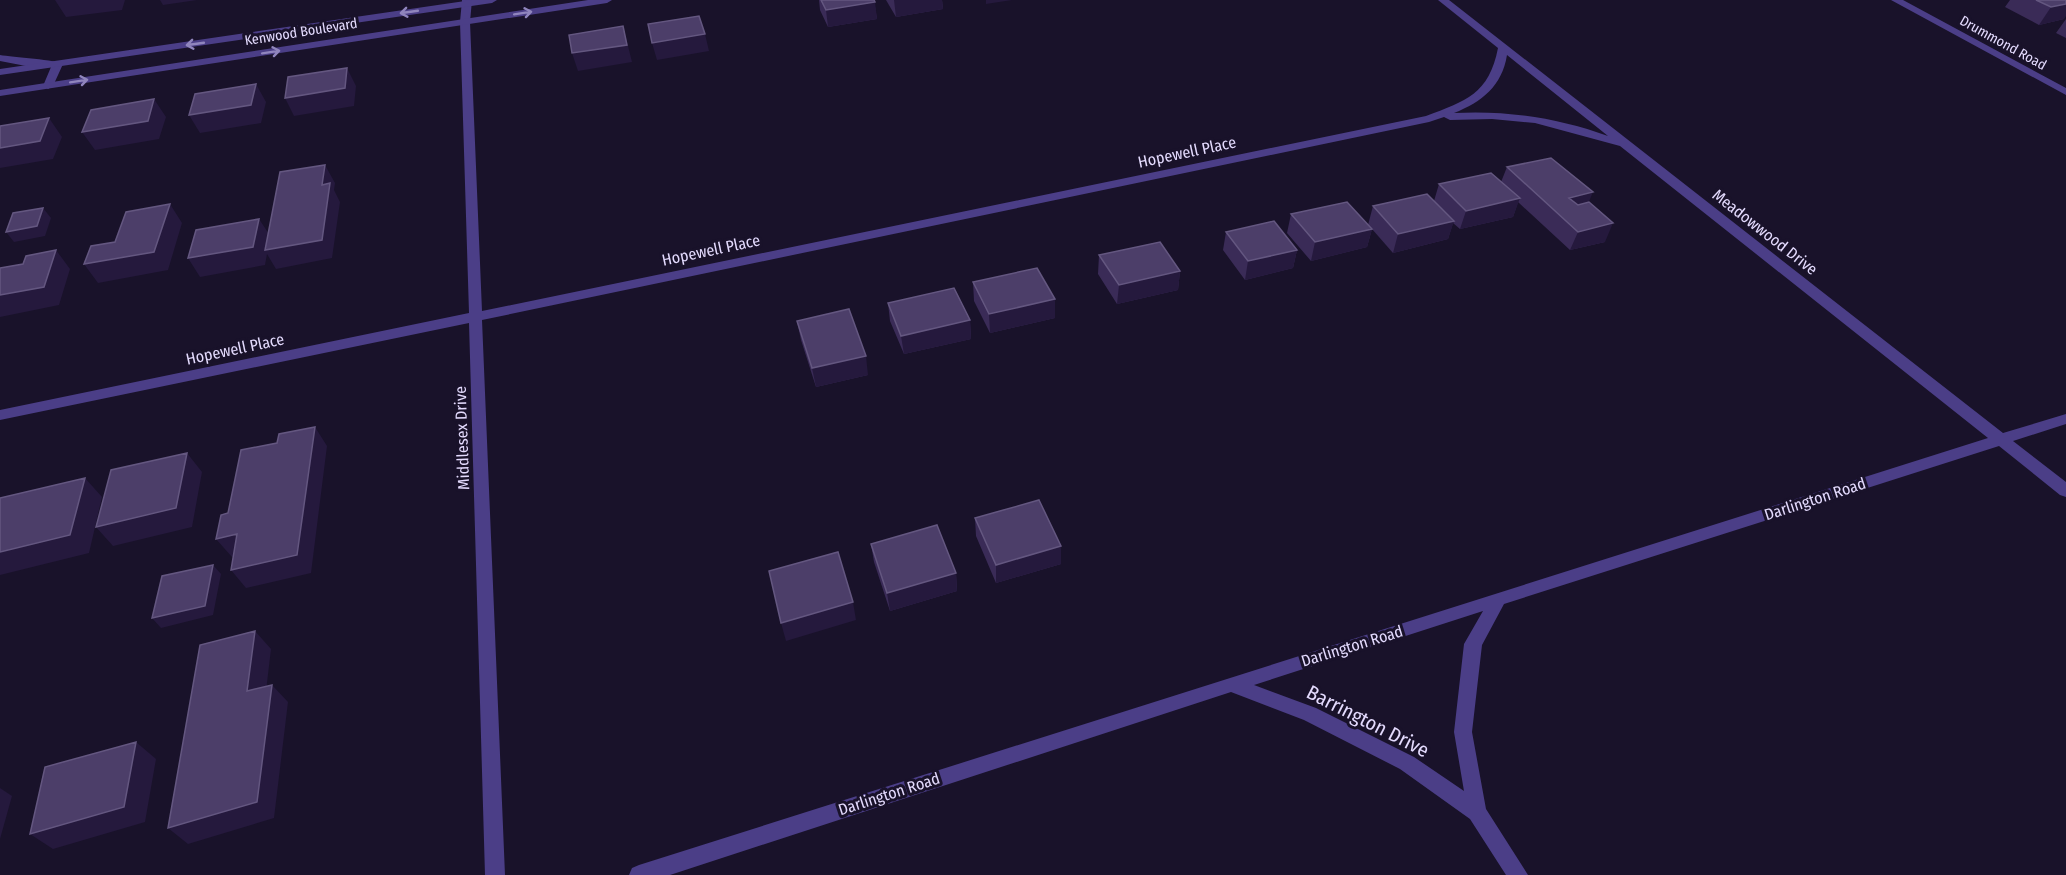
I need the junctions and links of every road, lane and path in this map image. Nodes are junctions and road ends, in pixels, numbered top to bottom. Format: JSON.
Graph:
{"nodes":[{"id":1,"x":492,"y":0,"type":"edge"},
{"id":2,"x":607,"y":0,"type":"edge"},
{"id":3,"x":1443,"y":0,"type":"edge"},
{"id":4,"x":1896,"y":0,"type":"edge"},
{"id":5,"x":467,"y":2,"type":"edge"},
{"id":6,"x":465,"y":22,"type":"junction"},
{"id":7,"x":1503,"y":47,"type":"junction"},
{"id":8,"x":0,"y":58,"type":"edge"},
{"id":9,"x":58,"y":64,"type":"junction"},
{"id":10,"x":0,"y":72,"type":"edge"},
{"id":11,"x":48,"y":86,"type":"junction"},
{"id":12,"x":0,"y":93,"type":"edge"},
{"id":13,"x":2066,"y":93,"type":"edge"},
{"id":14,"x":1429,"y":118,"type":"junction"},
{"id":15,"x":1632,"y":148,"type":"junction"},
{"id":16,"x":476,"y":316,"type":"junction"},
{"id":17,"x":0,"y":415,"type":"edge"},
{"id":18,"x":2066,"y":419,"type":"edge"},
{"id":19,"x":2002,"y":440,"type":"junction"},
{"id":20,"x":2066,"y":491,"type":"edge"},
{"id":21,"x":1498,"y":600,"type":"junction"},
{"id":22,"x":1231,"y":684,"type":"junction"},
{"id":23,"x":1478,"y":812,"type":"junction"},
{"id":24,"x":495,"y":875,"type":"edge"},
{"id":25,"x":639,"y":875,"type":"edge"},
{"id":26,"x":1518,"y":875,"type":"edge"}],
"edges":[{"from":1,"to":5,"type":"street","name":"Kenwood Boulevard"},
{"from":6,"to":2,"type":"street","name":"Kenwood Boulevard","one_way":true},
{"from":3,"to":7,"type":"street","name":"Meadowwood Drive"},
{"from":4,"to":13,"type":"street","name":"Drummond Road"},
{"from":5,"to":6,"type":"street","name":"Middlesex Drive"},
{"from":5,"to":9,"type":"street","name":"Kenwood Boulevard","one_way":true},
{"from":11,"to":6,"type":"street","name":"Kenwood Boulevard","one_way":true},
{"from":6,"to":16,"type":"street","name":"Middlesex Drive"},
{"from":7,"to":14,"type":"street","name":"Hopewell Place"},
{"from":7,"to":15,"type":"street","name":"Meadowwood Drive"},
{"from":8,"to":9,"type":"street"},
{"from":9,"to":10,"type":"street","name":"Kenwood Boulevard"},
{"from":9,"to":11,"type":"street"},
{"from":11,"to":12,"type":"street","name":"Kenwood Boulevard"},
{"from":14,"to":15,"type":"street","name":"Hopewell Place"},
{"from":14,"to":16,"type":"street","name":"Hopewell Place"},
{"from":15,"to":19,"type":"street","name":"Meadowwood Drive"},
{"from":16,"to":17,"type":"street","name":"Hopewell Place"},
{"from":16,"to":24,"type":"street","name":"Middlesex Drive"},
{"from":18,"to":19,"type":"street","name":"Darlington Road"},
{"from":19,"to":20,"type":"street","name":"Meadowwood Drive"},
{"from":19,"to":21,"type":"street","name":"Darlington Road"},
{"from":21,"to":22,"type":"street","name":"Darlington Road"},
{"from":21,"to":23,"type":"street","name":"Barrington Drive"},
{"from":22,"to":23,"type":"street","name":"Barrington Drive"},
{"from":22,"to":25,"type":"street","name":"Darlington Road"},
{"from":23,"to":26,"type":"street","name":"Barrington Drive"}]}
